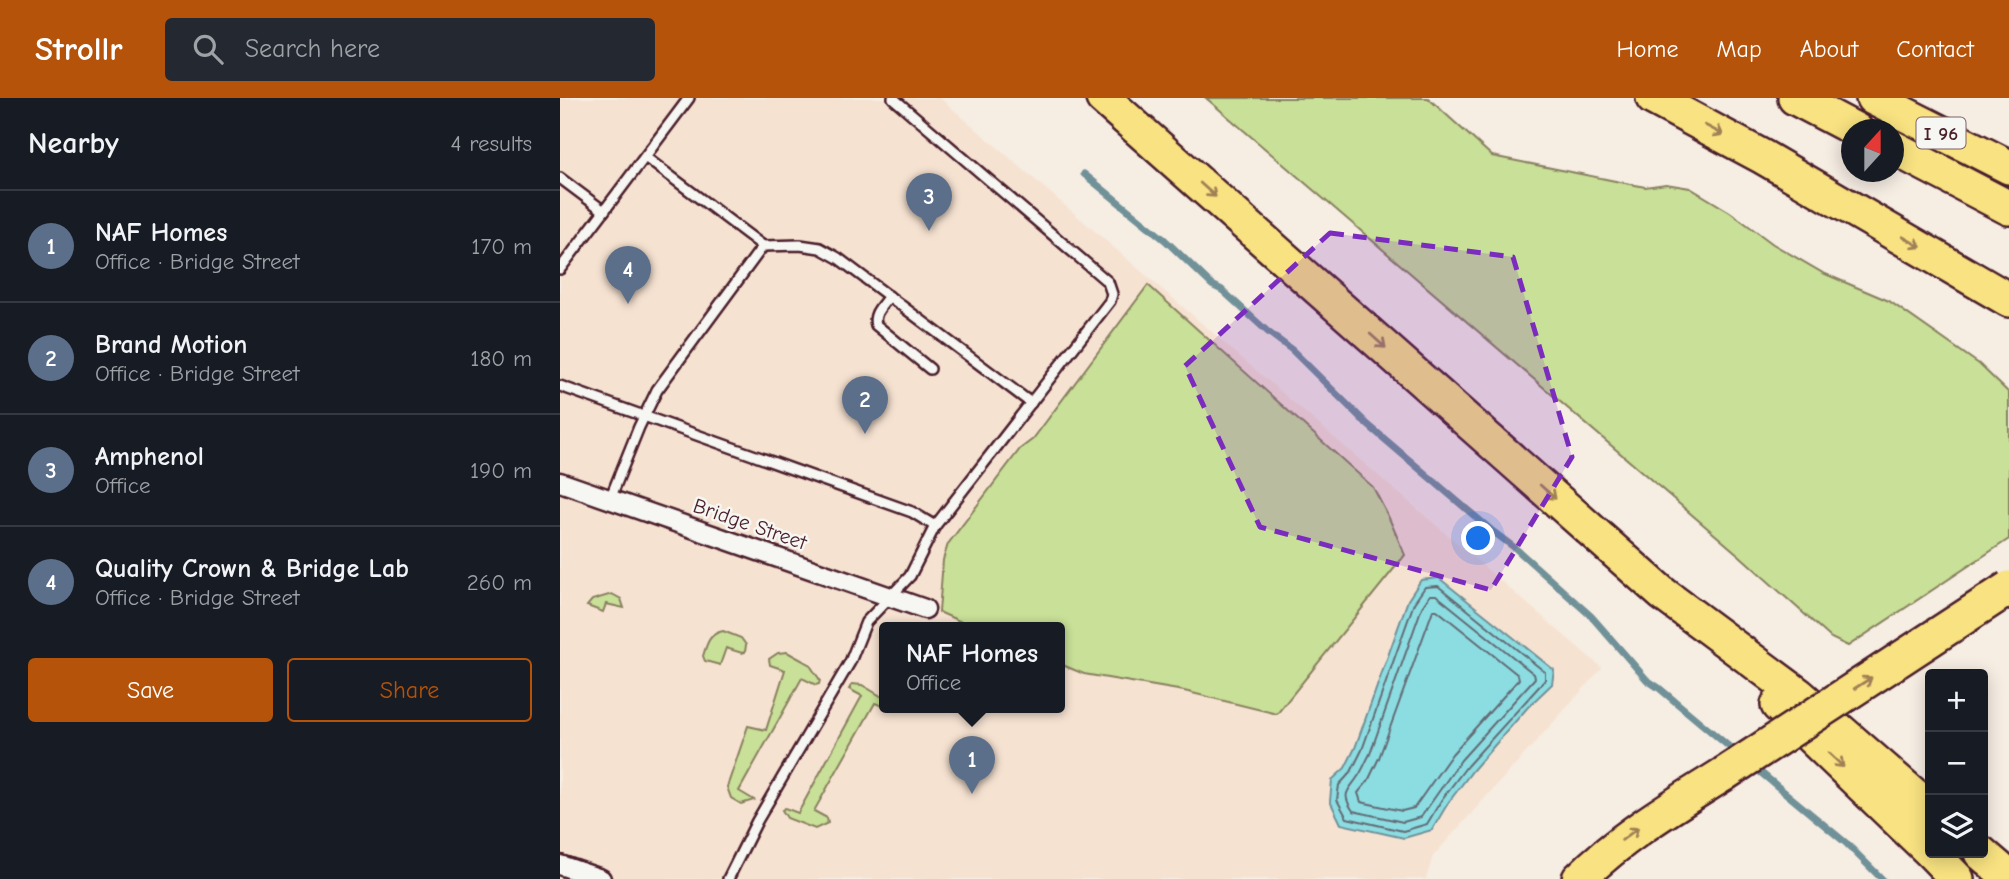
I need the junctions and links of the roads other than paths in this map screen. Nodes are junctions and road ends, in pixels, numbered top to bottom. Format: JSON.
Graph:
{"nodes":[{"id":1,"x":690,"y":98,"type":"edge"},
{"id":2,"x":893,"y":98,"type":"edge"},
{"id":3,"x":1102,"y":98,"type":"edge"},
{"id":4,"x":1653,"y":98,"type":"edge"},
{"id":5,"x":1795,"y":98,"type":"edge"},
{"id":6,"x":1872,"y":98,"type":"edge"},
{"id":7,"x":1841,"y":122,"type":"edge"},
{"id":8,"x":1904,"y":154,"type":"edge"},
{"id":9,"x":645,"y":157,"type":"junction"},
{"id":10,"x":2009,"y":167,"type":"edge"},
{"id":11,"x":560,"y":178,"type":"edge"},
{"id":12,"x":2009,"y":208,"type":"edge"},
{"id":13,"x":604,"y":211,"type":"junction"},
{"id":14,"x":763,"y":246,"type":"junction"},
{"id":15,"x":560,"y":270,"type":"edge"},
{"id":16,"x":889,"y":296,"type":"junction"},
{"id":17,"x":2009,"y":300,"type":"edge"},
{"id":18,"x":930,"y":369,"type":"dead end"},
{"id":19,"x":560,"y":386,"type":"edge"},
{"id":20,"x":1031,"y":403,"type":"junction"},
{"id":21,"x":643,"y":416,"type":"junction"},
{"id":22,"x":560,"y":482,"type":"edge"},
{"id":23,"x":610,"y":499,"type":"junction"},
{"id":24,"x":935,"y":526,"type":"junction"},
{"id":25,"x":2009,"y":588,"type":"edge"},
{"id":26,"x":1663,"y":594,"type":"junction"},
{"id":27,"x":889,"y":597,"type":"junction"},
{"id":28,"x":925,"y":609,"type":"dead end"},
{"id":29,"x":1925,"y":804,"type":"edge"},
{"id":30,"x":1925,"y":846,"type":"edge"},
{"id":31,"x":1937,"y":858,"type":"edge"},
{"id":32,"x":1987,"y":858,"type":"edge"},
{"id":33,"x":560,"y":865,"type":"edge"},
{"id":34,"x":2009,"y":877,"type":"edge"},
{"id":35,"x":601,"y":879,"type":"edge"},
{"id":36,"x":728,"y":879,"type":"edge"},
{"id":37,"x":1579,"y":879,"type":"edge"},
{"id":38,"x":1957,"y":879,"type":"edge"}],
"edges":[{"from":1,"to":9,"type":"lane"},
{"from":2,"to":20,"type":"lane"},
{"from":3,"to":26,"type":"highway","one_way":true},
{"from":4,"to":17,"type":"highway","one_way":true},
{"from":5,"to":7,"type":"highway"},
{"from":6,"to":10,"type":"highway","number":"I 96"},
{"from":8,"to":12,"type":"highway"},
{"from":9,"to":13,"type":"lane"},
{"from":9,"to":14,"type":"lane"},
{"from":11,"to":13,"type":"lane"},
{"from":13,"to":15,"type":"lane"},
{"from":14,"to":16,"type":"lane"},
{"from":14,"to":21,"type":"lane"},
{"from":16,"to":18,"type":"lane"},
{"from":16,"to":20,"type":"lane"},
{"from":19,"to":21,"type":"lane"},
{"from":20,"to":24,"type":"lane"},
{"from":21,"to":23,"type":"lane"},
{"from":21,"to":24,"type":"lane"},
{"from":22,"to":23,"type":"street","name":"Bridge Street"},
{"from":23,"to":27,"type":"street","name":"Bridge Street"},
{"from":24,"to":27,"type":"lane"},
{"from":37,"to":25,"type":"highway","one_way":true,"bridge":true},
{"from":26,"to":29,"type":"highway"},
{"from":26,"to":30,"type":"highway","one_way":true},
{"from":27,"to":28,"type":"street","name":"Bridge Street"},
{"from":27,"to":36,"type":"lane"},
{"from":31,"to":38,"type":"highway"},
{"from":32,"to":34,"type":"highway"},
{"from":33,"to":35,"type":"street"}]}
